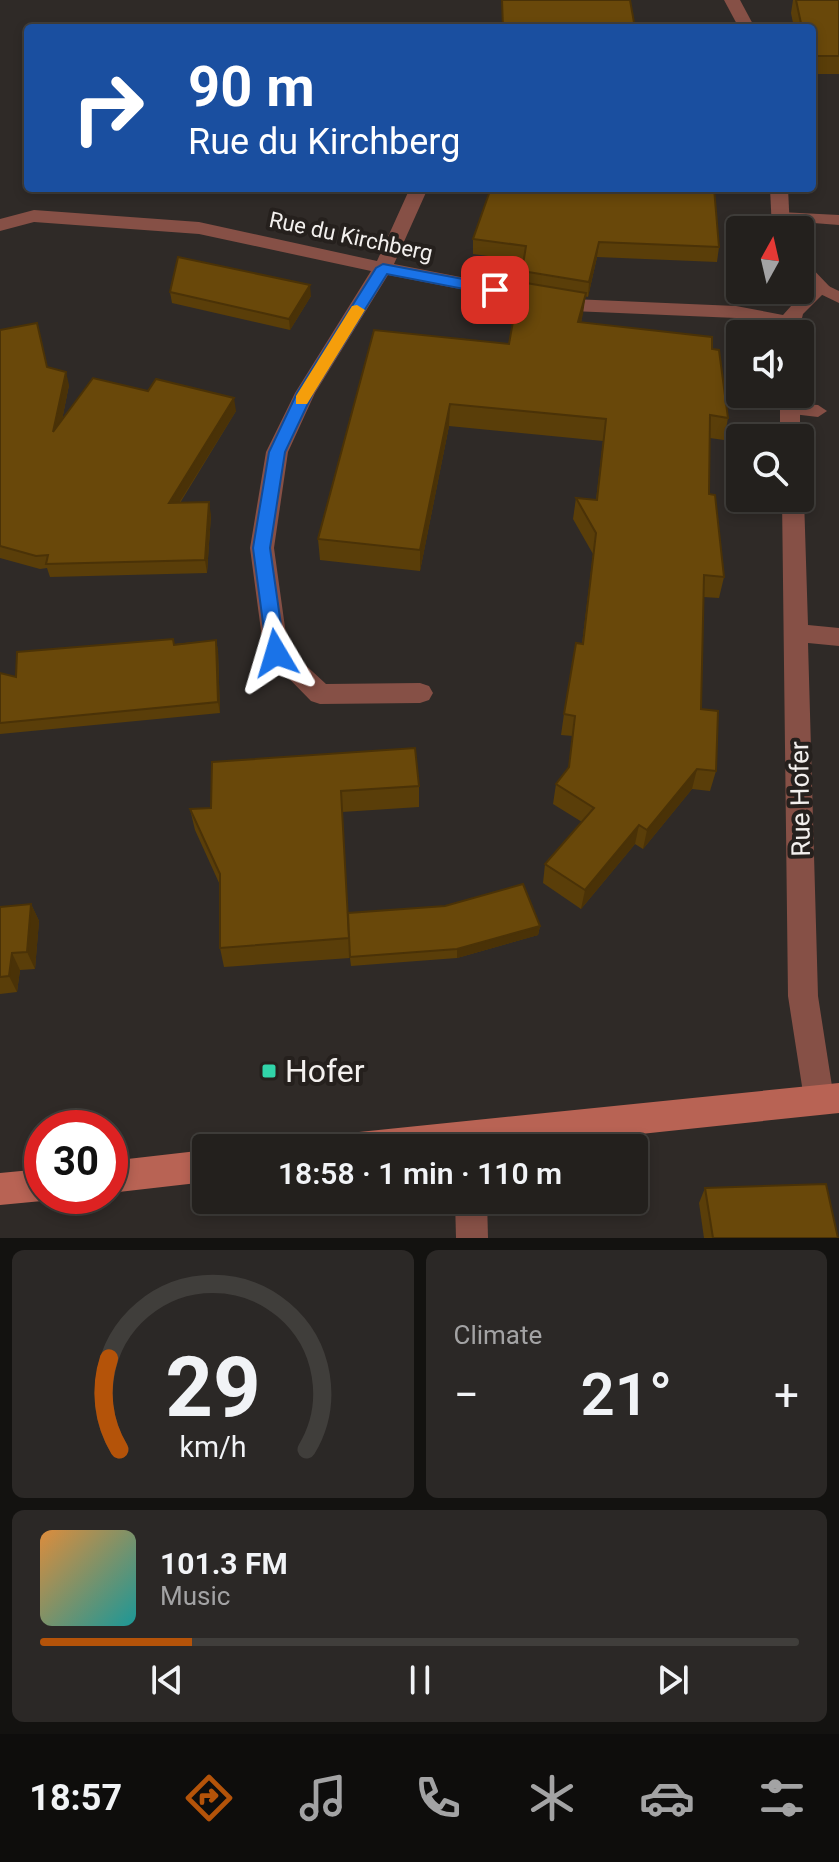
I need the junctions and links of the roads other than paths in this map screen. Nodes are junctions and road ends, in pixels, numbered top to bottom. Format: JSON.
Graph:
{"nodes":[{"id":1,"x":732,"y":0,"type":"edge"},
{"id":2,"x":746,"y":24,"type":"edge"},
{"id":3,"x":417,"y":192,"type":"edge"},
{"id":4,"x":779,"y":192,"type":"edge"},
{"id":5,"x":781,"y":216,"type":"edge"},
{"id":6,"x":839,"y":220,"type":"edge"},
{"id":7,"x":814,"y":222,"type":"edge"},
{"id":8,"x":0,"y":225,"type":"edge"},
{"id":9,"x":383,"y":268,"type":"junction"},
{"id":10,"x":829,"y":285,"type":"edge"},
{"id":11,"x":839,"y":298,"type":"edge"},
{"id":12,"x":762,"y":320,"type":"edge"},
{"id":13,"x":792,"y":320,"type":"edge"},
{"id":14,"x":809,"y":408,"type":"edge"},
{"id":15,"x":818,"y":411,"type":"dead end"},
{"id":16,"x":793,"y":512,"type":"edge"},
{"id":17,"x":797,"y":633,"type":"junction"},
{"id":18,"x":839,"y":637,"type":"edge"},
{"id":19,"x":420,"y":693,"type":"dead end"},
{"id":20,"x":829,"y":1098,"type":"edge"},
{"id":21,"x":534,"y":1134,"type":"edge"},
{"id":22,"x":192,"y":1168,"type":"edge"},
{"id":23,"x":128,"y":1175,"type":"edge"},
{"id":24,"x":24,"y":1187,"type":"edge"},
{"id":25,"x":0,"y":1189,"type":"edge"},
{"id":26,"x":471,"y":1214,"type":"edge"},
{"id":27,"x":472,"y":1238,"type":"edge"}],
"edges":[{"from":1,"to":2,"type":"street"},
{"from":3,"to":9,"type":"street"},
{"from":4,"to":5,"type":"street"},
{"from":6,"to":7,"type":"lane"},
{"from":8,"to":9,"type":"street","name":"Rue du Kirchberg"},
{"from":9,"to":12,"type":"street","name":"Rue du Kirchberg"},
{"from":9,"to":19,"type":"street"},
{"from":10,"to":11,"type":"lane"},
{"from":10,"to":13,"type":"street"},
{"from":14,"to":15,"type":"lane"},
{"from":16,"to":17,"type":"street","name":"Rue Hofer"},
{"from":17,"to":18,"type":"street"},
{"from":17,"to":20,"type":"street","name":"Rue Hofer"},
{"from":20,"to":21,"type":"main road"},
{"from":22,"to":23,"type":"main road"},
{"from":24,"to":25,"type":"main road"},
{"from":26,"to":27,"type":"street"}]}
